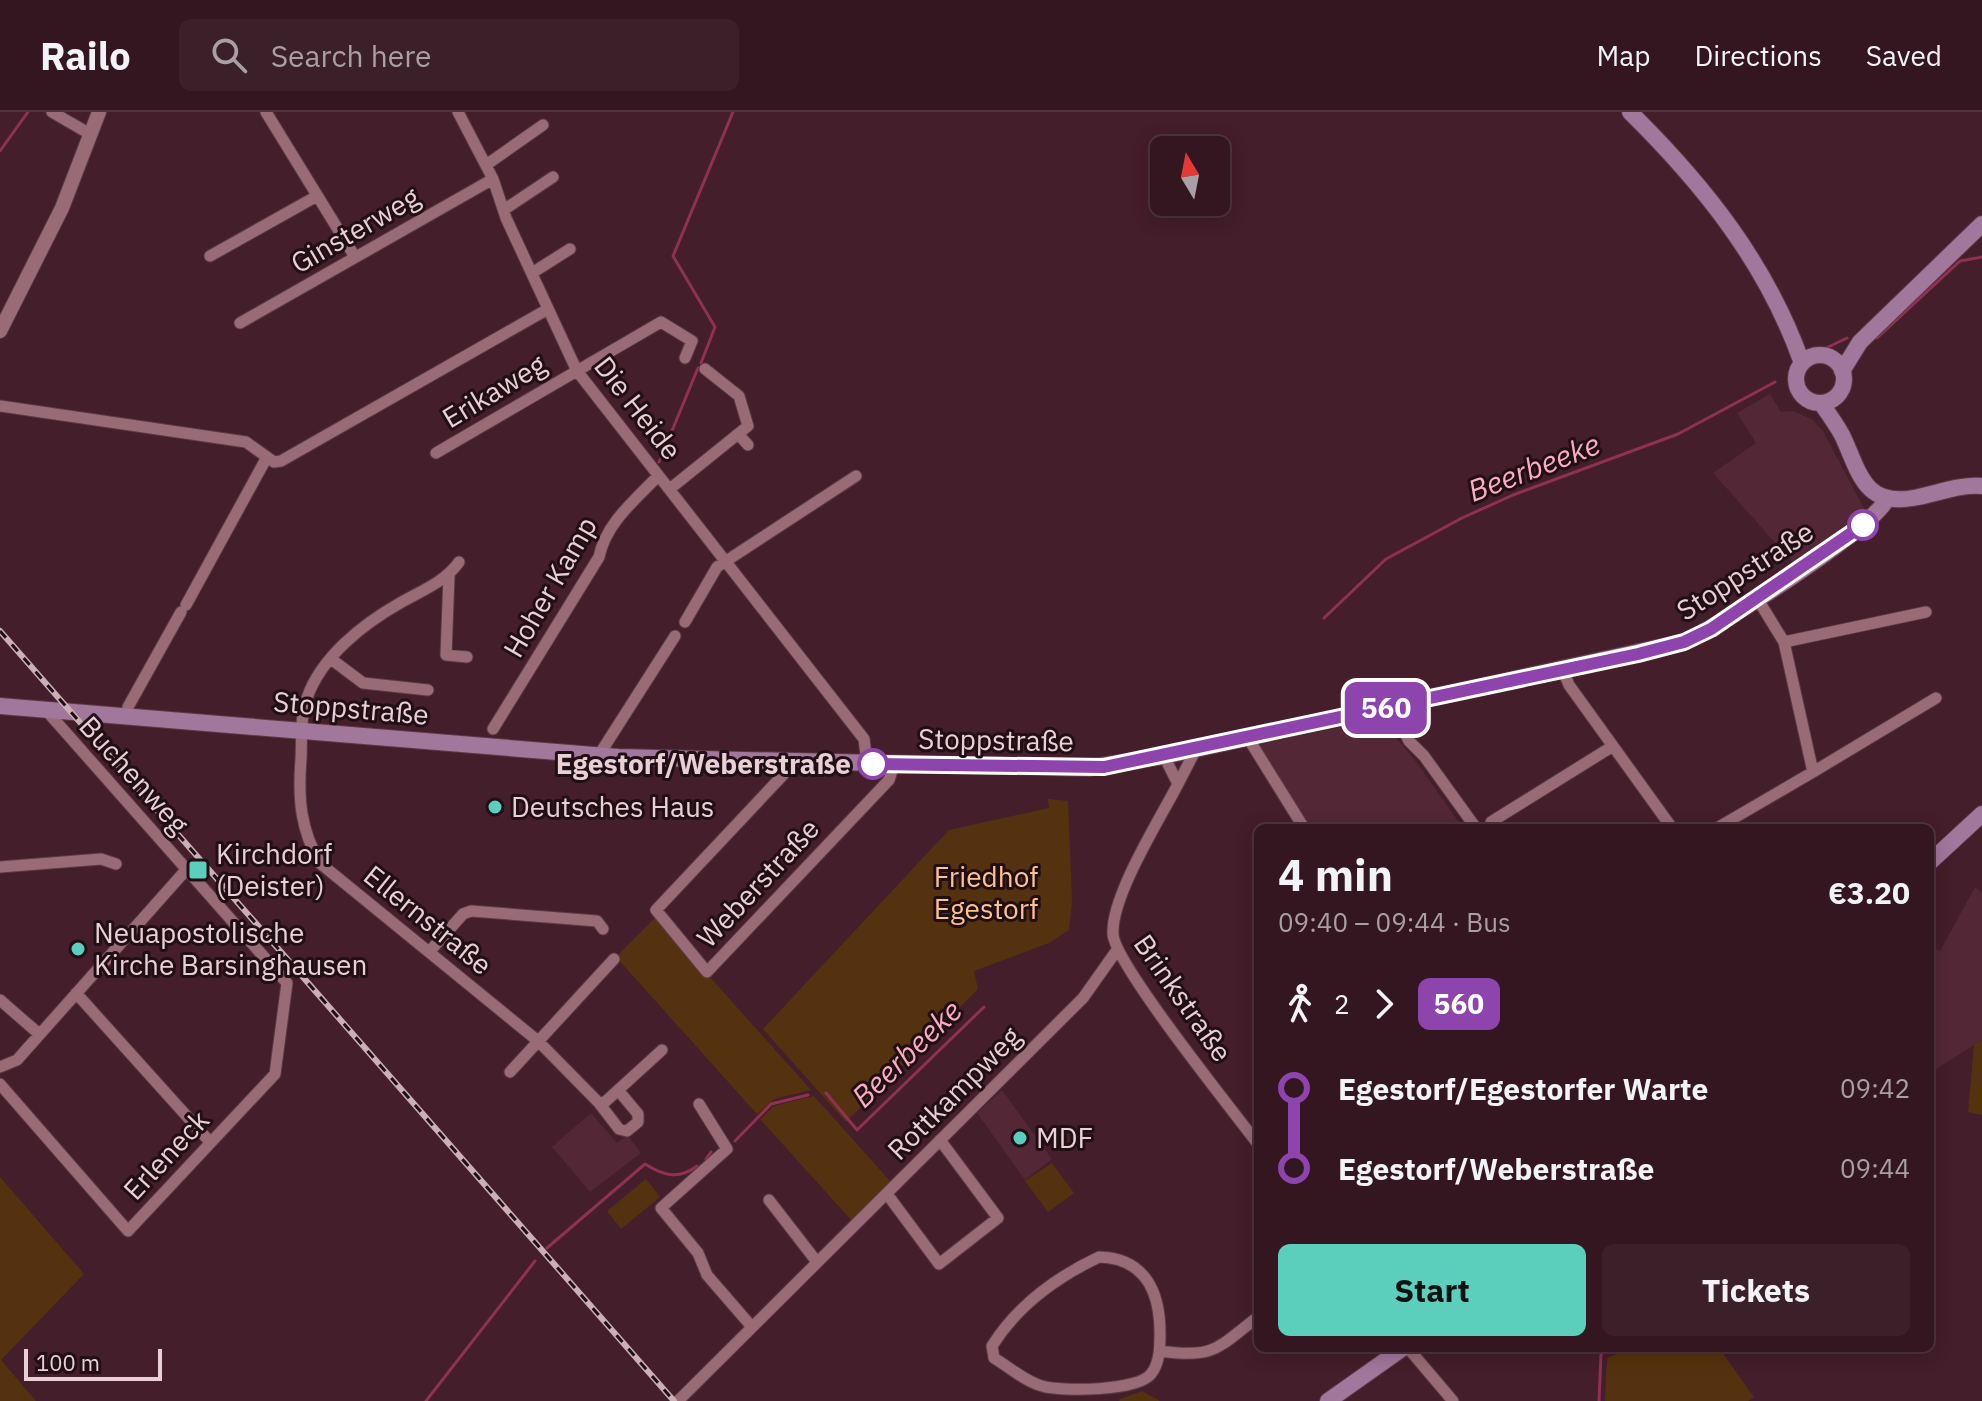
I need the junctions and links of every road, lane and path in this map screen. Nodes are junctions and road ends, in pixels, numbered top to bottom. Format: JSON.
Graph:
{"nodes":[{"id":1,"x":52,"y":112,"type":"edge"},
{"id":2,"x":99,"y":112,"type":"edge"},
{"id":3,"x":266,"y":112,"type":"edge"},
{"id":4,"x":458,"y":112,"type":"edge"},
{"id":5,"x":1630,"y":112,"type":"edge"},
{"id":6,"x":543,"y":125,"type":"dead end"},
{"id":7,"x":90,"y":134,"type":"junction"},
{"id":8,"x":486,"y":165,"type":"junction"},
{"id":9,"x":553,"y":177,"type":"dead end"},
{"id":10,"x":493,"y":179,"type":"junction"},
{"id":11,"x":317,"y":196,"type":"junction"},
{"id":12,"x":505,"y":209,"type":"junction"},
{"id":13,"x":1982,"y":224,"type":"edge"},
{"id":14,"x":570,"y":249,"type":"dead end"},
{"id":15,"x":210,"y":256,"type":"dead end"},
{"id":16,"x":355,"y":257,"type":"junction"},
{"id":17,"x":532,"y":273,"type":"junction"},
{"id":18,"x":548,"y":309,"type":"junction"},
{"id":19,"x":2,"y":323,"type":"edge"},
{"id":20,"x":240,"y":323,"type":"dead end"},
{"id":21,"x":685,"y":358,"type":"dead end"},
{"id":22,"x":1823,"y":362,"type":"junction"},
{"id":23,"x":705,"y":369,"type":"dead end"},
{"id":24,"x":577,"y":371,"type":"junction"},
{"id":25,"x":1828,"y":400,"type":"junction"},
{"id":26,"x":0,"y":406,"type":"edge"},
{"id":27,"x":739,"y":435,"type":"junction"},
{"id":28,"x":748,"y":445,"type":"dead end"},
{"id":29,"x":436,"y":453,"type":"dead end"},
{"id":30,"x":267,"y":457,"type":"junction"},
{"id":31,"x":658,"y":476,"type":"junction"},
{"id":32,"x":856,"y":476,"type":"dead end"},
{"id":33,"x":1982,"y":486,"type":"edge"},
{"id":34,"x":671,"y":488,"type":"junction"},
{"id":35,"x":1887,"y":499,"type":"junction"},
{"id":36,"x":725,"y":560,"type":"junction"},
{"id":37,"x":459,"y":562,"type":"dead end"},
{"id":38,"x":449,"y":576,"type":"junction"},
{"id":39,"x":1757,"y":598,"type":"junction"},
{"id":40,"x":1926,"y":612,"type":"dead end"},
{"id":41,"x":685,"y":622,"type":"dead end"},
{"id":42,"x":675,"y":636,"type":"dead end"},
{"id":43,"x":1784,"y":642,"type":"junction"},
{"id":44,"x":467,"y":657,"type":"dead end"},
{"id":45,"x":331,"y":659,"type":"junction"},
{"id":46,"x":1563,"y":670,"type":"junction"},
{"id":47,"x":428,"y":690,"type":"dead end"},
{"id":48,"x":1936,"y":698,"type":"dead end"},
{"id":49,"x":0,"y":706,"type":"edge"},
{"id":50,"x":1392,"y":707,"type":"junction"},
{"id":51,"x":45,"y":709,"type":"junction"},
{"id":52,"x":127,"y":716,"type":"junction"},
{"id":53,"x":301,"y":729,"type":"junction"},
{"id":54,"x":493,"y":729,"type":"dead end"},
{"id":55,"x":1248,"y":738,"type":"junction"},
{"id":56,"x":1613,"y":746,"type":"junction"},
{"id":57,"x":1196,"y":749,"type":"junction"},
{"id":58,"x":599,"y":755,"type":"junction"},
{"id":59,"x":1164,"y":756,"type":"junction"},
{"id":60,"x":790,"y":761,"type":"junction"},
{"id":61,"x":867,"y":763,"type":"junction"},
{"id":62,"x":894,"y":764,"type":"junction"},
{"id":63,"x":1813,"y":772,"type":"junction"},
{"id":64,"x":1178,"y":784,"type":"junction"},
{"id":65,"x":1982,"y":814,"type":"edge"},
{"id":66,"x":1491,"y":822,"type":"dead end"},
{"id":67,"x":1301,"y":824,"type":"edge"},
{"id":68,"x":1473,"y":824,"type":"edge"},
{"id":69,"x":1669,"y":824,"type":"edge"},
{"id":70,"x":1724,"y":824,"type":"edge"},
{"id":71,"x":1934,"y":858,"type":"edge"},
{"id":72,"x":116,"y":864,"type":"dead end"},
{"id":73,"x":0,"y":867,"type":"edge"},
{"id":74,"x":186,"y":870,"type":"junction"},
{"id":75,"x":603,"y":929,"type":"dead end"},
{"id":76,"x":1117,"y":950,"type":"junction"},
{"id":77,"x":430,"y":951,"type":"junction"},
{"id":78,"x":614,"y":959,"type":"dead end"},
{"id":79,"x":76,"y":993,"type":"junction"},
{"id":80,"x":0,"y":1000,"type":"edge"},
{"id":81,"x":38,"y":1033,"type":"junction"},
{"id":82,"x":538,"y":1041,"type":"junction"},
{"id":83,"x":662,"y":1050,"type":"dead end"},
{"id":84,"x":0,"y":1067,"type":"edge"},
{"id":85,"x":510,"y":1072,"type":"dead end"},
{"id":86,"x":275,"y":1074,"type":"joint"},
{"id":87,"x":0,"y":1084,"type":"edge"},
{"id":88,"x":618,"y":1090,"type":"junction"},
{"id":89,"x":599,"y":1103,"type":"junction"},
{"id":90,"x":699,"y":1104,"type":"dead end"},
{"id":91,"x":1254,"y":1138,"type":"edge"},
{"id":92,"x":940,"y":1140,"type":"junction"},
{"id":93,"x":210,"y":1142,"type":"junction"},
{"id":94,"x":887,"y":1194,"type":"junction"},
{"id":95,"x":769,"y":1200,"type":"dead end"},
{"id":96,"x":817,"y":1262,"type":"junction"},
{"id":97,"x":1254,"y":1320,"type":"edge"},
{"id":98,"x":752,"y":1327,"type":"junction"},
{"id":99,"x":1160,"y":1351,"type":"junction"},
{"id":100,"x":1399,"y":1352,"type":"edge"},
{"id":101,"x":1409,"y":1352,"type":"edge"},
{"id":102,"x":678,"y":1401,"type":"edge"},
{"id":103,"x":1328,"y":1401,"type":"edge"},
{"id":104,"x":1453,"y":1401,"type":"edge"}],
"edges":[{"from":1,"to":7,"type":"street"},
{"from":2,"to":7,"type":"street"},
{"from":3,"to":11,"type":"street"},
{"from":4,"to":8,"type":"street","name":"Die Heide"},
{"from":5,"to":22,"type":"main road"},
{"from":6,"to":8,"type":"street"},
{"from":7,"to":19,"type":"street"},
{"from":8,"to":10,"type":"street","name":"Die Heide"},
{"from":9,"to":12,"type":"street"},
{"from":10,"to":12,"type":"street","name":"Die Heide"},
{"from":10,"to":16,"type":"street","name":"Ginsterweg"},
{"from":11,"to":15,"type":"street"},
{"from":11,"to":16,"type":"street"},
{"from":12,"to":17,"type":"street","name":"Die Heide"},
{"from":13,"to":22,"type":"main road"},
{"from":14,"to":17,"type":"street"},
{"from":16,"to":20,"type":"street","name":"Ginsterweg"},
{"from":17,"to":18,"type":"street","name":"Die Heide"},
{"from":18,"to":24,"type":"street","name":"Die Heide"},
{"from":18,"to":30,"type":"street"},
{"from":21,"to":24,"type":"street","name":"Erikaweg"},
{"from":22,"to":25,"type":"main road"},
{"from":22,"to":25,"type":"main road"},
{"from":23,"to":27,"type":"street"},
{"from":24,"to":29,"type":"street","name":"Erikaweg"},
{"from":24,"to":31,"type":"street","name":"Die Heide"},
{"from":25,"to":35,"type":"main road"},
{"from":26,"to":30,"type":"street"},
{"from":27,"to":28,"type":"street"},
{"from":27,"to":34,"type":"street"},
{"from":30,"to":52,"type":"street"},
{"from":31,"to":34,"type":"street","name":"Die Heide"},
{"from":31,"to":54,"type":"street","name":"Hoher Kamp"},
{"from":32,"to":36,"type":"street"},
{"from":33,"to":35,"type":"main road"},
{"from":34,"to":36,"type":"street","name":"Die Heide"},
{"from":35,"to":39,"type":"main road","name":"Stoppstraße"},
{"from":36,"to":41,"type":"street"},
{"from":36,"to":61,"type":"street","name":"Die Heide"},
{"from":37,"to":38,"type":"street"},
{"from":38,"to":44,"type":"street"},
{"from":38,"to":45,"type":"street","name":"Ellernstraße"},
{"from":39,"to":43,"type":"street"},
{"from":39,"to":46,"type":"main road","name":"Stoppstraße"},
{"from":40,"to":43,"type":"street"},
{"from":42,"to":58,"type":"street"},
{"from":43,"to":63,"type":"street"},
{"from":45,"to":47,"type":"street"},
{"from":45,"to":53,"type":"street","name":"Ellernstraße"},
{"from":46,"to":50,"type":"main road","name":"Stoppstraße"},
{"from":46,"to":56,"type":"street"},
{"from":48,"to":63,"type":"street"},
{"from":49,"to":51,"type":"main road","name":"Stoppstraße"},
{"from":50,"to":55,"type":"main road","name":"Stoppstraße"},
{"from":50,"to":68,"type":"street"},
{"from":51,"to":52,"type":"main road","name":"Stoppstraße"},
{"from":51,"to":74,"type":"street","name":"Buchenweg"},
{"from":52,"to":53,"type":"main road","name":"Stoppstraße"},
{"from":53,"to":58,"type":"main road","name":"Stoppstraße"},
{"from":53,"to":77,"type":"street","name":"Ellernstraße"},
{"from":55,"to":57,"type":"main road","name":"Stoppstraße"},
{"from":55,"to":67,"type":"street"},
{"from":56,"to":66,"type":"street"},
{"from":56,"to":69,"type":"street"},
{"from":57,"to":59,"type":"main road","name":"Stoppstraße"},
{"from":57,"to":64,"type":"street","name":"Brinkstraße"},
{"from":58,"to":60,"type":"main road","name":"Stoppstraße"},
{"from":59,"to":62,"type":"main road","name":"Stoppstraße"},
{"from":59,"to":64,"type":"street"},
{"from":60,"to":61,"type":"main road","name":"Stoppstraße"},
{"from":60,"to":62,"type":"street","name":"Weberstraße"},
{"from":61,"to":62,"type":"main road","name":"Stoppstraße"},
{"from":63,"to":70,"type":"street"},
{"from":64,"to":76,"type":"street","name":"Brinkstraße"},
{"from":65,"to":71,"type":"main road"},
{"from":72,"to":73,"type":"street"},
{"from":74,"to":79,"type":"street"},
{"from":74,"to":86,"type":"street","name":"Buchenweg"},
{"from":75,"to":77,"type":"street"},
{"from":76,"to":91,"type":"street","name":"Brinkstraße"},
{"from":76,"to":92,"type":"street","name":"Rottkampweg"},
{"from":77,"to":82,"type":"street","name":"Ellernstraße"},
{"from":78,"to":82,"type":"street"},
{"from":79,"to":81,"type":"street"},
{"from":79,"to":93,"type":"street"},
{"from":80,"to":81,"type":"street"},
{"from":81,"to":84,"type":"street"},
{"from":82,"to":85,"type":"street"},
{"from":82,"to":89,"type":"street","name":"Ellernstraße"},
{"from":83,"to":88,"type":"street"},
{"from":86,"to":93,"type":"street","name":"Erleneck"},
{"from":87,"to":93,"type":"street","name":"Erleneck"},
{"from":88,"to":89,"type":"street"},
{"from":88,"to":89,"type":"street","name":"Ellernstraße"},
{"from":90,"to":98,"type":"street"},
{"from":92,"to":94,"type":"street","name":"Rottkampweg"},
{"from":92,"to":94,"type":"street"},
{"from":94,"to":96,"type":"street","name":"Rottkampweg"},
{"from":95,"to":96,"type":"street"},
{"from":96,"to":98,"type":"street","name":"Rottkampweg"},
{"from":97,"to":99,"type":"street"},
{"from":98,"to":102,"type":"street","name":"Rottkampweg"},
{"from":99,"to":99,"type":"street"},
{"from":100,"to":103,"type":"main road"},
{"from":101,"to":104,"type":"street"}]}
